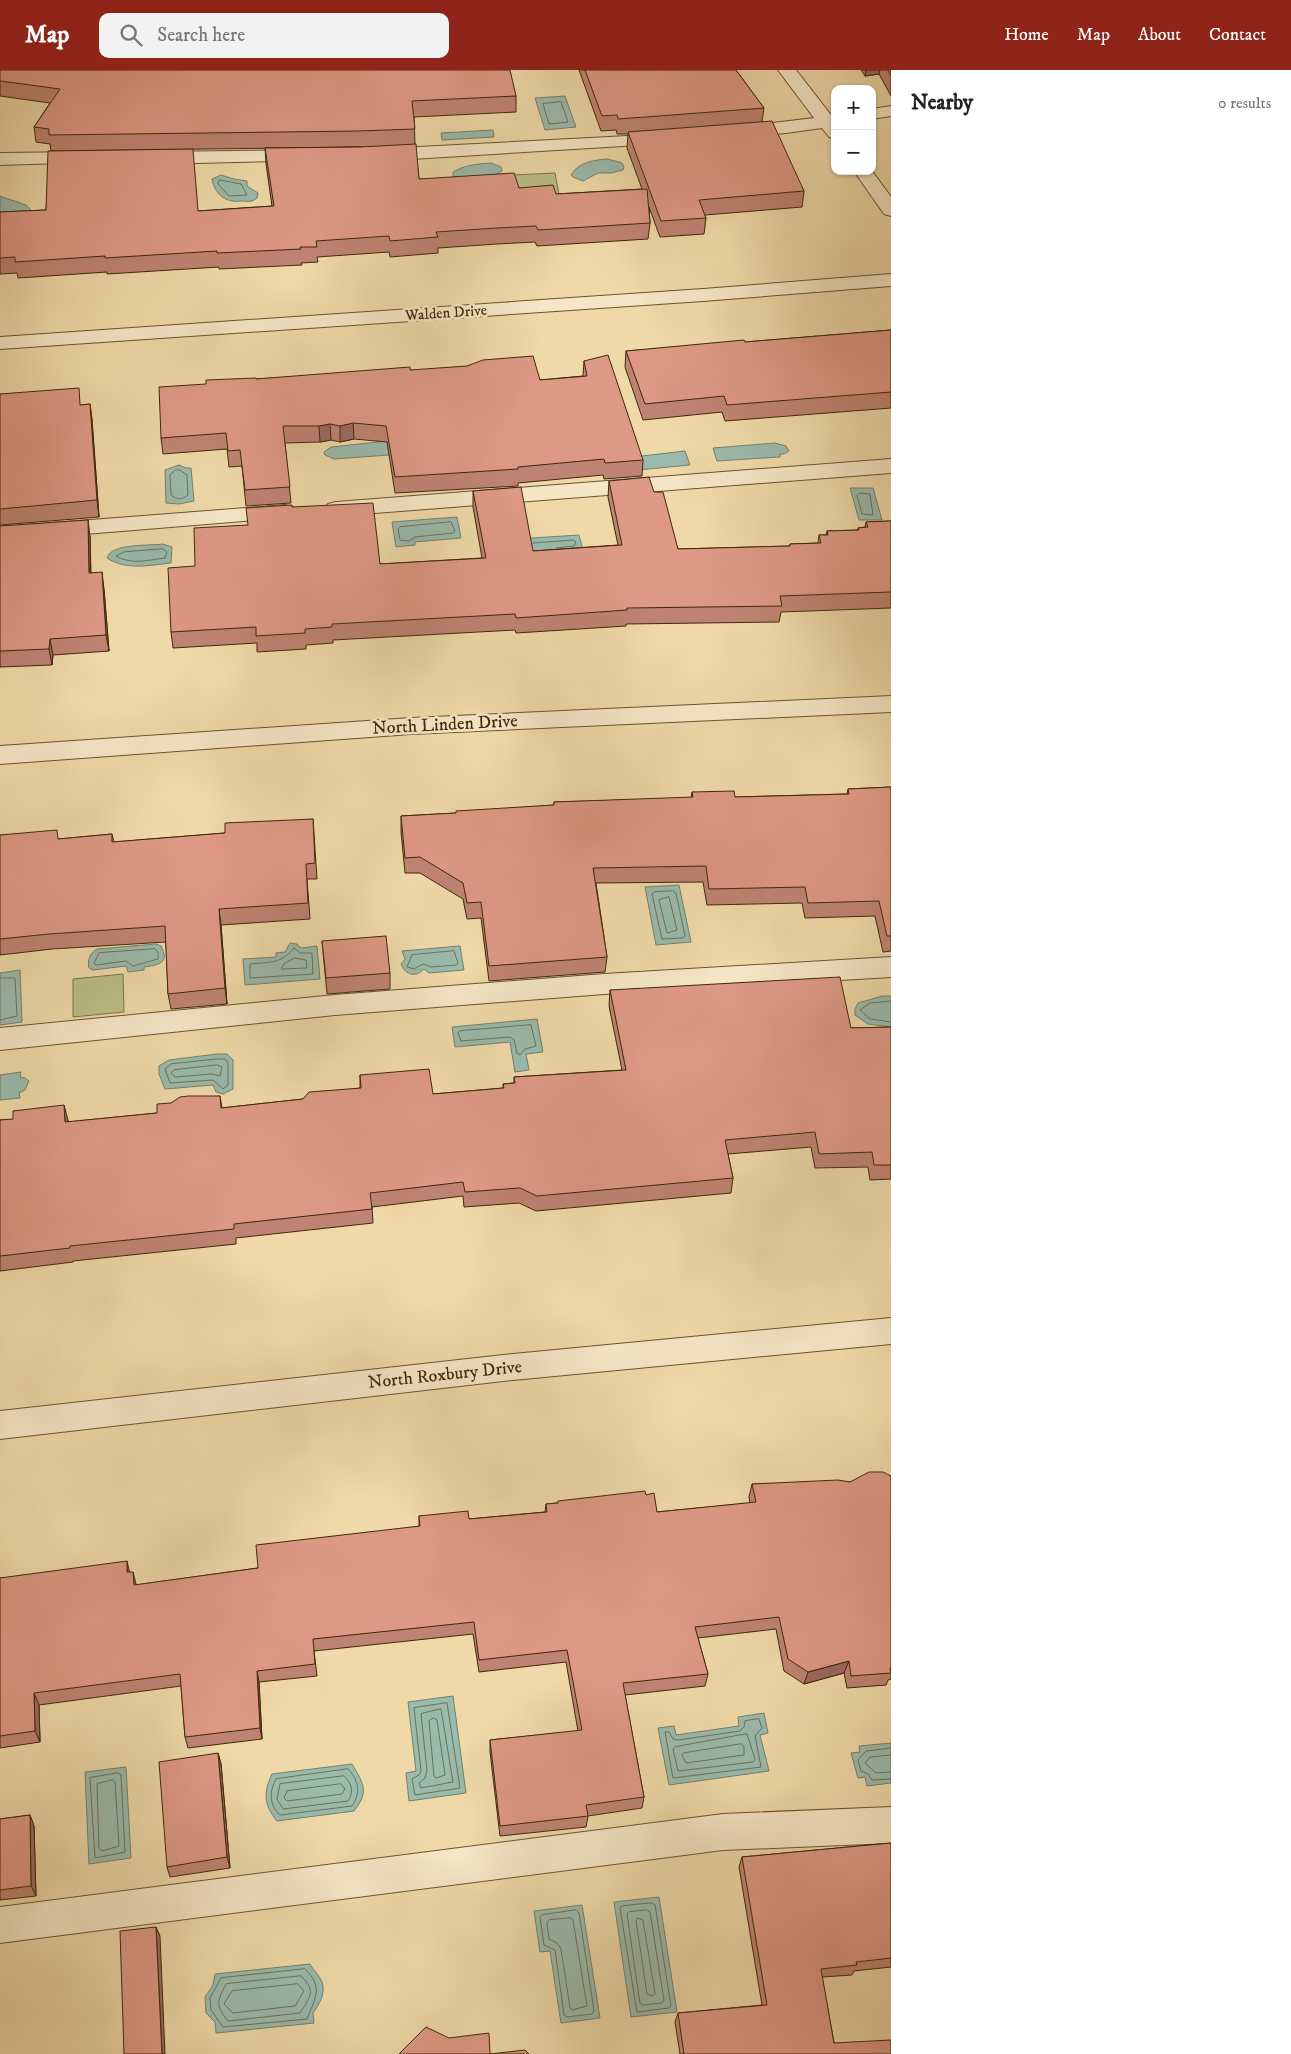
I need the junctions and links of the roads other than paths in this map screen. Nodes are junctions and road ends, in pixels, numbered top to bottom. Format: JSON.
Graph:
{"nodes":[{"id":1,"x":787,"y":70,"type":"edge"},
{"id":2,"x":891,"y":111,"type":"edge"},
{"id":3,"x":876,"y":113,"type":"edge"},
{"id":4,"x":831,"y":124,"type":"edge"},
{"id":5,"x":831,"y":125,"type":"edge"},
{"id":6,"x":717,"y":134,"type":"edge"},
{"id":7,"x":688,"y":137,"type":"edge"},
{"id":8,"x":320,"y":156,"type":"edge"},
{"id":9,"x":360,"y":156,"type":"edge"},
{"id":10,"x":100,"y":158,"type":"edge"},
{"id":11,"x":140,"y":158,"type":"edge"},
{"id":12,"x":0,"y":159,"type":"edge"},
{"id":13,"x":866,"y":175,"type":"edge"},
{"id":14,"x":891,"y":210,"type":"edge"},
{"id":15,"x":891,"y":280,"type":"edge"},
{"id":16,"x":0,"y":343,"type":"edge"},
{"id":17,"x":891,"y":466,"type":"edge"},
{"id":18,"x":0,"y":534,"type":"edge"},
{"id":19,"x":891,"y":704,"type":"edge"},
{"id":20,"x":0,"y":755,"type":"edge"},
{"id":21,"x":891,"y":966,"type":"edge"},
{"id":22,"x":0,"y":1039,"type":"edge"},
{"id":23,"x":891,"y":1331,"type":"edge"},
{"id":24,"x":0,"y":1424,"type":"edge"},
{"id":25,"x":891,"y":1825,"type":"edge"},
{"id":26,"x":0,"y":1925,"type":"edge"}],
"edges":[{"from":1,"to":4,"type":"street"},
{"from":2,"to":3,"type":"street"},
{"from":5,"to":6,"type":"street"},
{"from":7,"to":9,"type":"street"},
{"from":8,"to":11,"type":"street"},
{"from":10,"to":12,"type":"street"},
{"from":13,"to":14,"type":"street"},
{"from":15,"to":16,"type":"street","name":"Walden Drive"},
{"from":17,"to":18,"type":"street"},
{"from":19,"to":20,"type":"street","name":"North Linden Drive"},
{"from":21,"to":22,"type":"street"},
{"from":23,"to":24,"type":"street","name":"North Roxbury Drive"},
{"from":25,"to":26,"type":"street"}]}
